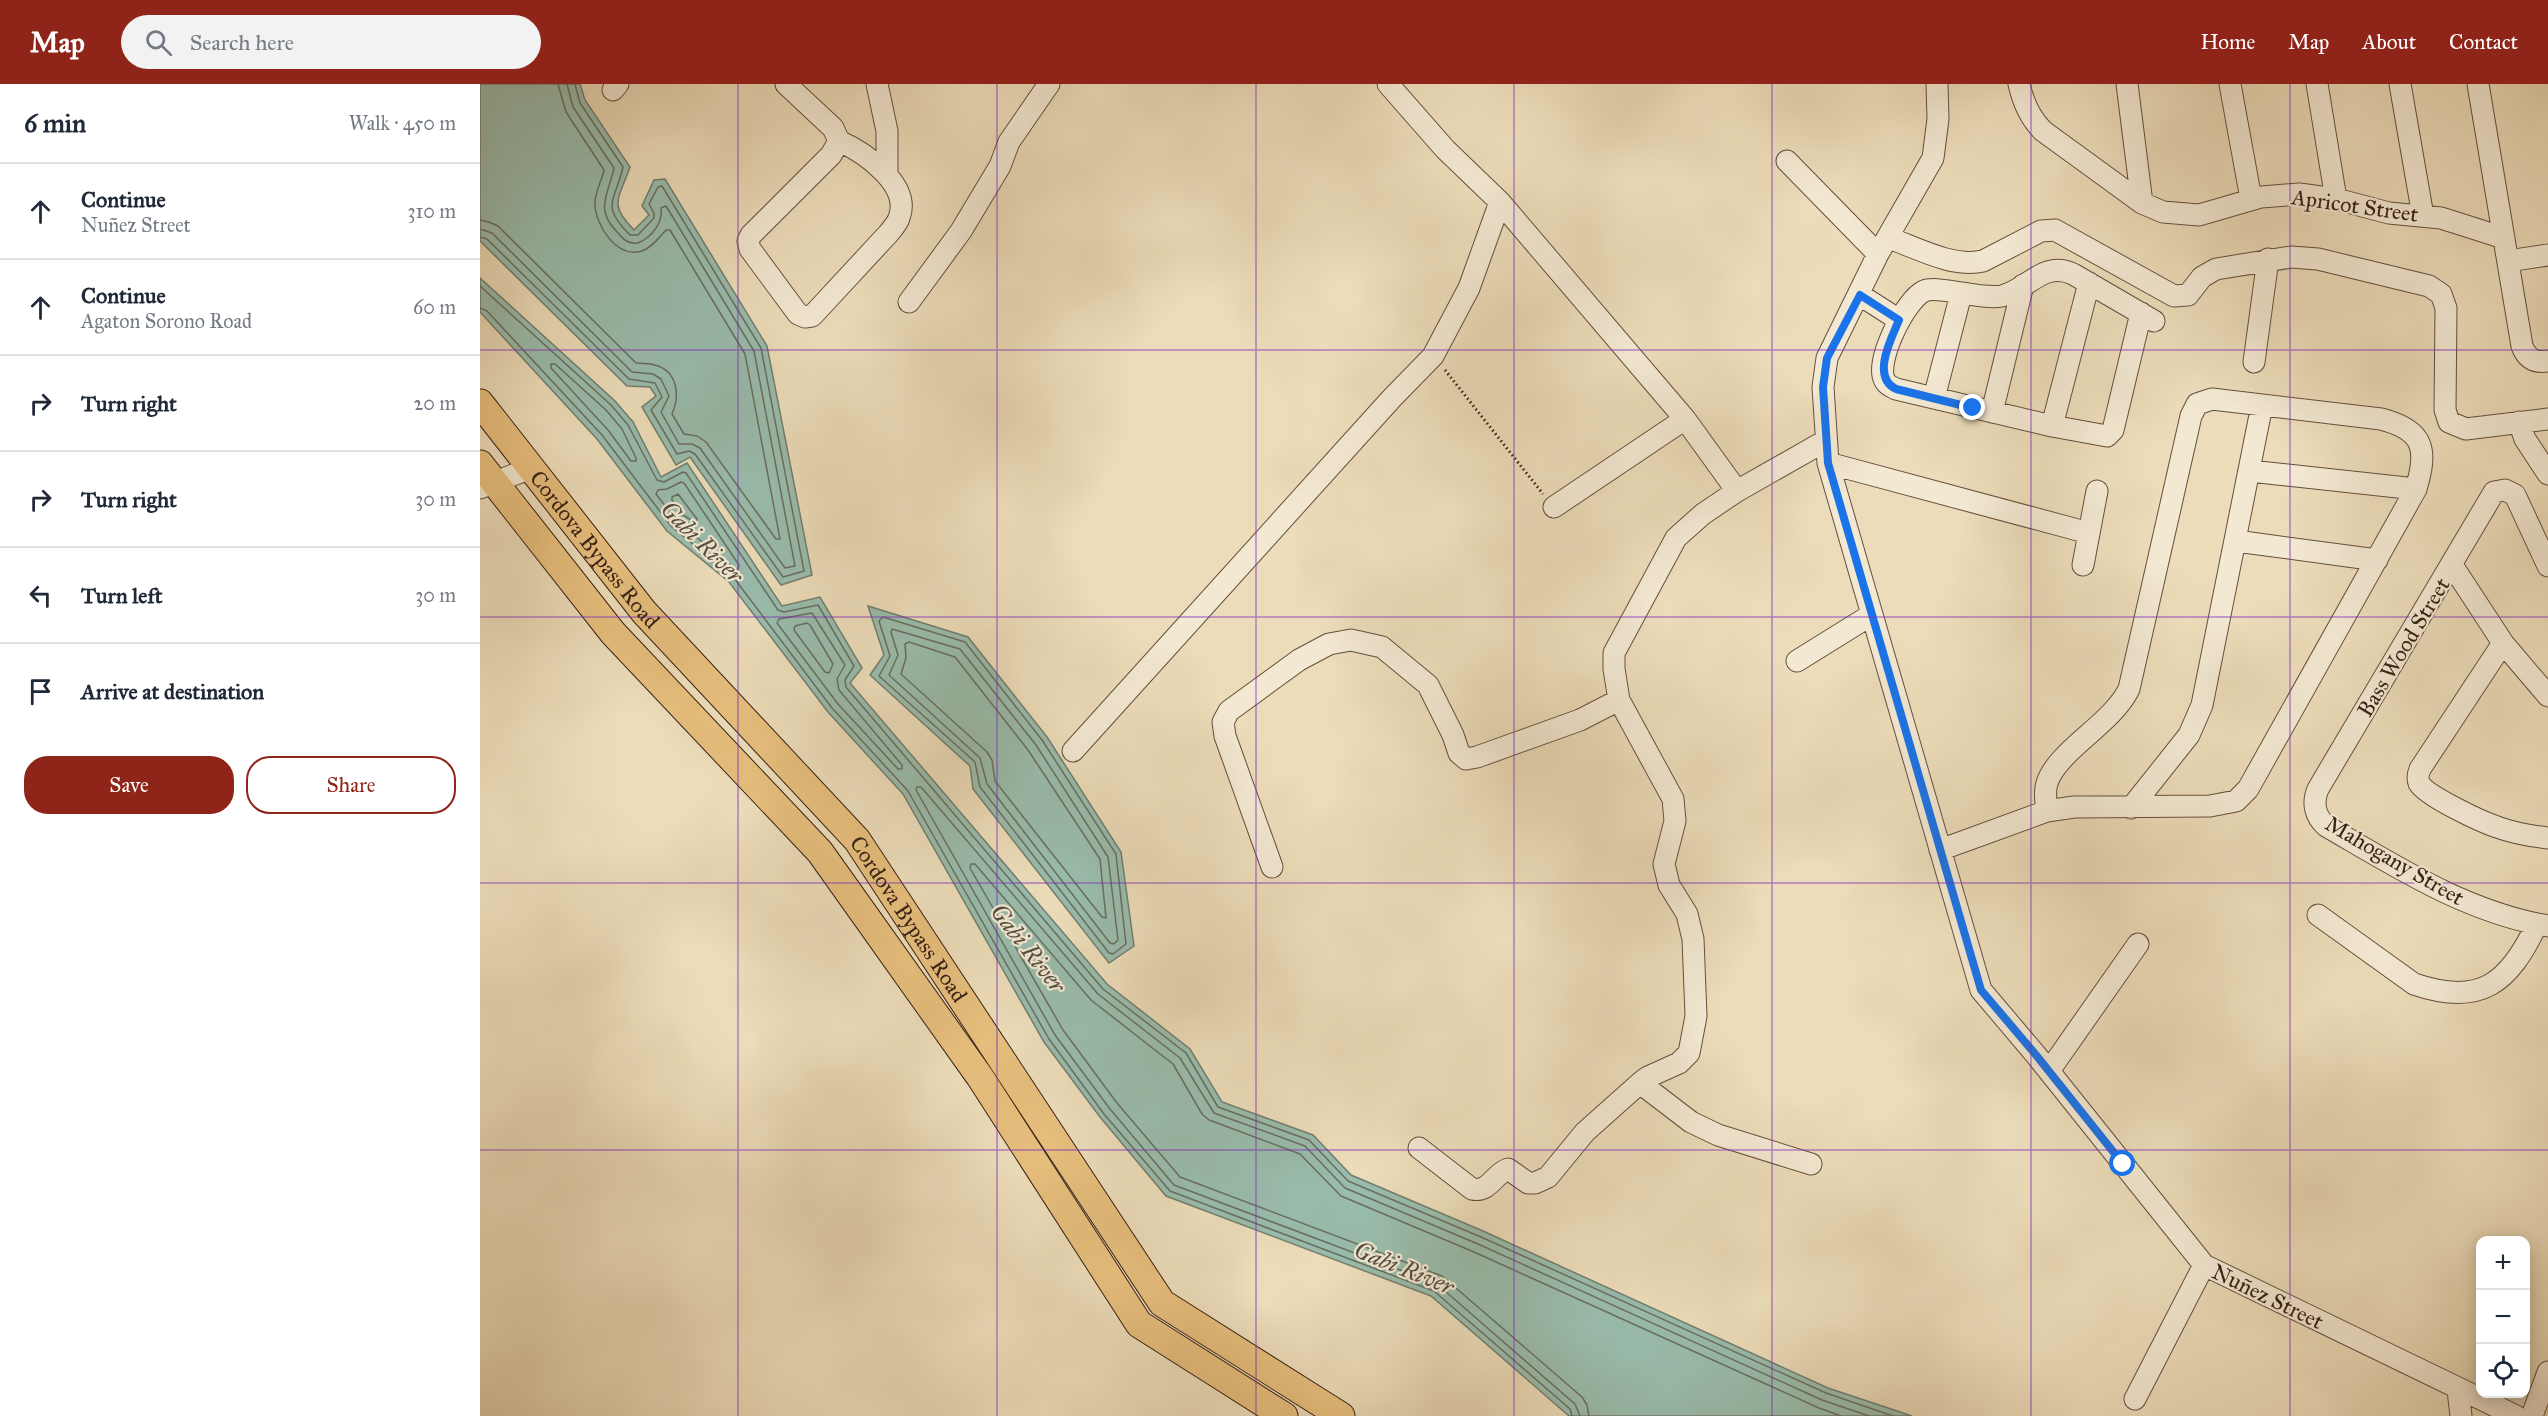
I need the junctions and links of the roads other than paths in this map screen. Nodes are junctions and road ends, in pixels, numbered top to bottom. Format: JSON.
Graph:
{"nodes":[{"id":1,"x":786,"y":84,"type":"edge"},
{"id":2,"x":878,"y":84,"type":"edge"},
{"id":3,"x":1049,"y":84,"type":"edge"},
{"id":4,"x":1388,"y":84,"type":"edge"},
{"id":5,"x":1937,"y":84,"type":"edge"},
{"id":6,"x":2127,"y":84,"type":"edge"},
{"id":7,"x":2230,"y":84,"type":"edge"},
{"id":8,"x":2317,"y":84,"type":"edge"},
{"id":9,"x":2400,"y":84,"type":"edge"},
{"id":10,"x":2478,"y":84,"type":"edge"},
{"id":11,"x":2022,"y":86,"type":"edge"},
{"id":12,"x":838,"y":141,"type":"junction"},
{"id":13,"x":1787,"y":161,"type":"dead end"},
{"id":14,"x":887,"y":174,"type":"junction"},
{"id":15,"x":2336,"y":199,"type":"junction"},
{"id":16,"x":2251,"y":200,"type":"junction"},
{"id":17,"x":1500,"y":202,"type":"junction"},
{"id":18,"x":2142,"y":203,"type":"junction"},
{"id":19,"x":2423,"y":216,"type":"junction"},
{"id":20,"x":2504,"y":238,"type":"junction"},
{"id":21,"x":1884,"y":246,"type":"junction"},
{"id":22,"x":2548,"y":255,"type":"edge"},
{"id":23,"x":2268,"y":259,"type":"junction"},
{"id":24,"x":2508,"y":261,"type":"junction"},
{"id":25,"x":2089,"y":283,"type":"junction"},
{"id":26,"x":2023,"y":285,"type":"junction"},
{"id":27,"x":1961,"y":294,"type":"junction"},
{"id":28,"x":1860,"y":295,"type":"junction"},
{"id":29,"x":909,"y":302,"type":"dead end"},
{"id":30,"x":1899,"y":320,"type":"junction"},
{"id":31,"x":2544,"y":361,"type":"edge"},
{"id":32,"x":2254,"y":362,"type":"dead end"},
{"id":33,"x":1934,"y":398,"type":"junction"},
{"id":34,"x":480,"y":403,"type":"edge"},
{"id":35,"x":2262,"y":405,"type":"junction"},
{"id":36,"x":1992,"y":412,"type":"junction"},
{"id":37,"x":1684,"y":419,"type":"junction"},
{"id":38,"x":2548,"y":419,"type":"edge"},
{"id":39,"x":2519,"y":423,"type":"junction"},
{"id":40,"x":2052,"y":426,"type":"junction"},
{"id":41,"x":1825,"y":441,"type":"junction"},
{"id":42,"x":1828,"y":463,"type":"junction"},
{"id":43,"x":531,"y":468,"type":"junction"},
{"id":44,"x":2250,"y":471,"type":"junction"},
{"id":45,"x":2548,"y":474,"type":"edge"},
{"id":46,"x":485,"y":478,"type":"edge"},
{"id":47,"x":2416,"y":489,"type":"junction"},
{"id":48,"x":1737,"y":491,"type":"junction"},
{"id":49,"x":2097,"y":491,"type":"dead end"},
{"id":50,"x":1554,"y":507,"type":"road end"},
{"id":51,"x":2089,"y":533,"type":"junction"},
{"id":52,"x":2236,"y":541,"type":"junction"},
{"id":53,"x":2377,"y":560,"type":"junction"},
{"id":54,"x":2083,"y":565,"type":"dead end"},
{"id":55,"x":2452,"y":565,"type":"junction"},
{"id":56,"x":2548,"y":566,"type":"edge"},
{"id":57,"x":1871,"y":615,"type":"junction"},
{"id":58,"x":2503,"y":643,"type":"junction"},
{"id":59,"x":1797,"y":661,"type":"dead end"},
{"id":60,"x":2548,"y":696,"type":"edge"},
{"id":61,"x":1619,"y":700,"type":"junction"},
{"id":62,"x":1073,"y":751,"type":"dead end"},
{"id":63,"x":2131,"y":808,"type":"junction"},
{"id":64,"x":2047,"y":811,"type":"junction"},
{"id":65,"x":2315,"y":811,"type":"joint"},
{"id":66,"x":2548,"y":838,"type":"edge"},
{"id":67,"x":1940,"y":850,"type":"junction"},
{"id":68,"x":1272,"y":867,"type":"dead end"},
{"id":69,"x":2318,"y":915,"type":"dead end"},
{"id":70,"x":2542,"y":925,"type":"edge"},
{"id":71,"x":2138,"y":944,"type":"dead end"},
{"id":72,"x":2049,"y":1071,"type":"junction"},
{"id":73,"x":1640,"y":1083,"type":"junction"},
{"id":74,"x":1419,"y":1148,"type":"dead end"},
{"id":75,"x":1811,"y":1164,"type":"dead end"},
{"id":76,"x":2205,"y":1265,"type":"junction"},
{"id":77,"x":2548,"y":1372,"type":"edge"},
{"id":78,"x":2458,"y":1390,"type":"junction"},
{"id":79,"x":2135,"y":1399,"type":"dead end"},
{"id":80,"x":1284,"y":1416,"type":"edge"},
{"id":81,"x":1341,"y":1416,"type":"edge"},
{"id":82,"x":2461,"y":1416,"type":"edge"},
{"id":83,"x":2516,"y":1416,"type":"edge"},
{"id":84,"x":2532,"y":1416,"type":"edge"}],
"edges":[{"from":1,"to":12,"type":"street"},
{"from":2,"to":14,"type":"street"},
{"from":3,"to":29,"type":"street"},
{"from":4,"to":17,"type":"street"},
{"from":5,"to":21,"type":"street","name":"Nuñez Street"},
{"from":6,"to":18,"type":"street"},
{"from":7,"to":16,"type":"street"},
{"from":8,"to":15,"type":"street"},
{"from":9,"to":19,"type":"street"},
{"from":10,"to":20,"type":"street"},
{"from":11,"to":18,"type":"street","name":"Apricot Street"},
{"from":12,"to":14,"type":"street"},
{"from":12,"to":14,"type":"street"},
{"from":13,"to":21,"type":"street"},
{"from":15,"to":16,"type":"street","name":"Apricot Street"},
{"from":15,"to":19,"type":"street","name":"Apricot Street"},
{"from":16,"to":18,"type":"street","name":"Apricot Street"},
{"from":17,"to":37,"type":"street"},
{"from":17,"to":62,"type":"street"},
{"from":19,"to":20,"type":"street","name":"Apricot Street"},
{"from":20,"to":24,"type":"street"},
{"from":21,"to":23,"type":"street"},
{"from":21,"to":28,"type":"street","name":"Nuñez Street"},
{"from":22,"to":24,"type":"street"},
{"from":23,"to":32,"type":"street"},
{"from":23,"to":39,"type":"street"},
{"from":24,"to":31,"type":"street"},
{"from":25,"to":26,"type":"street"},
{"from":25,"to":40,"type":"street"},
{"from":25,"to":40,"type":"street"},
{"from":26,"to":27,"type":"street"},
{"from":26,"to":36,"type":"street"},
{"from":27,"to":30,"type":"street"},
{"from":27,"to":33,"type":"street"},
{"from":28,"to":30,"type":"street"},
{"from":28,"to":41,"type":"street","name":"Nuñez Street"},
{"from":30,"to":33,"type":"street"},
{"from":33,"to":36,"type":"street"},
{"from":34,"to":43,"type":"main road","name":"Cordova Bypass Road"},
{"from":35,"to":44,"type":"street"},
{"from":35,"to":47,"type":"street"},
{"from":35,"to":64,"type":"street"},
{"from":36,"to":40,"type":"street"},
{"from":37,"to":48,"type":"street"},
{"from":37,"to":50,"type":"street"},
{"from":38,"to":39,"type":"street"},
{"from":39,"to":45,"type":"street"},
{"from":41,"to":42,"type":"street","name":"Nuñez Street"},
{"from":41,"to":48,"type":"street"},
{"from":42,"to":51,"type":"street"},
{"from":42,"to":57,"type":"street","name":"Nuñez Street"},
{"from":43,"to":46,"type":"street"},
{"from":43,"to":81,"type":"main road","name":"Cordova Bypass Road"},
{"from":44,"to":47,"type":"street"},
{"from":44,"to":52,"type":"street"},
{"from":46,"to":80,"type":"main road","name":"Cordova Bypass Road"},
{"from":47,"to":53,"type":"street"},
{"from":48,"to":61,"type":"street"},
{"from":49,"to":51,"type":"street"},
{"from":51,"to":54,"type":"street"},
{"from":52,"to":53,"type":"street"},
{"from":52,"to":63,"type":"street"},
{"from":53,"to":63,"type":"street"},
{"from":55,"to":56,"type":"street","name":"Bass Wood Street"},
{"from":55,"to":58,"type":"street"},
{"from":55,"to":65,"type":"street","name":"Bass Wood Street"},
{"from":57,"to":59,"type":"street"},
{"from":57,"to":67,"type":"street","name":"Nuñez Street"},
{"from":58,"to":60,"type":"street"},
{"from":58,"to":66,"type":"street"},
{"from":61,"to":68,"type":"street"},
{"from":61,"to":73,"type":"street"},
{"from":63,"to":64,"type":"street"},
{"from":64,"to":67,"type":"street"},
{"from":65,"to":70,"type":"street","name":"Mahogany Street"},
{"from":67,"to":72,"type":"street","name":"Nuñez Street"},
{"from":69,"to":70,"type":"street"},
{"from":71,"to":72,"type":"street"},
{"from":72,"to":76,"type":"street","name":"Nuñez Street"},
{"from":73,"to":74,"type":"street"},
{"from":73,"to":75,"type":"street"},
{"from":76,"to":78,"type":"street","name":"Nuñez Street"},
{"from":76,"to":79,"type":"street"},
{"from":77,"to":84,"type":"street"},
{"from":78,"to":82,"type":"street"},
{"from":78,"to":83,"type":"street","name":"Nuñez Street"}]}
